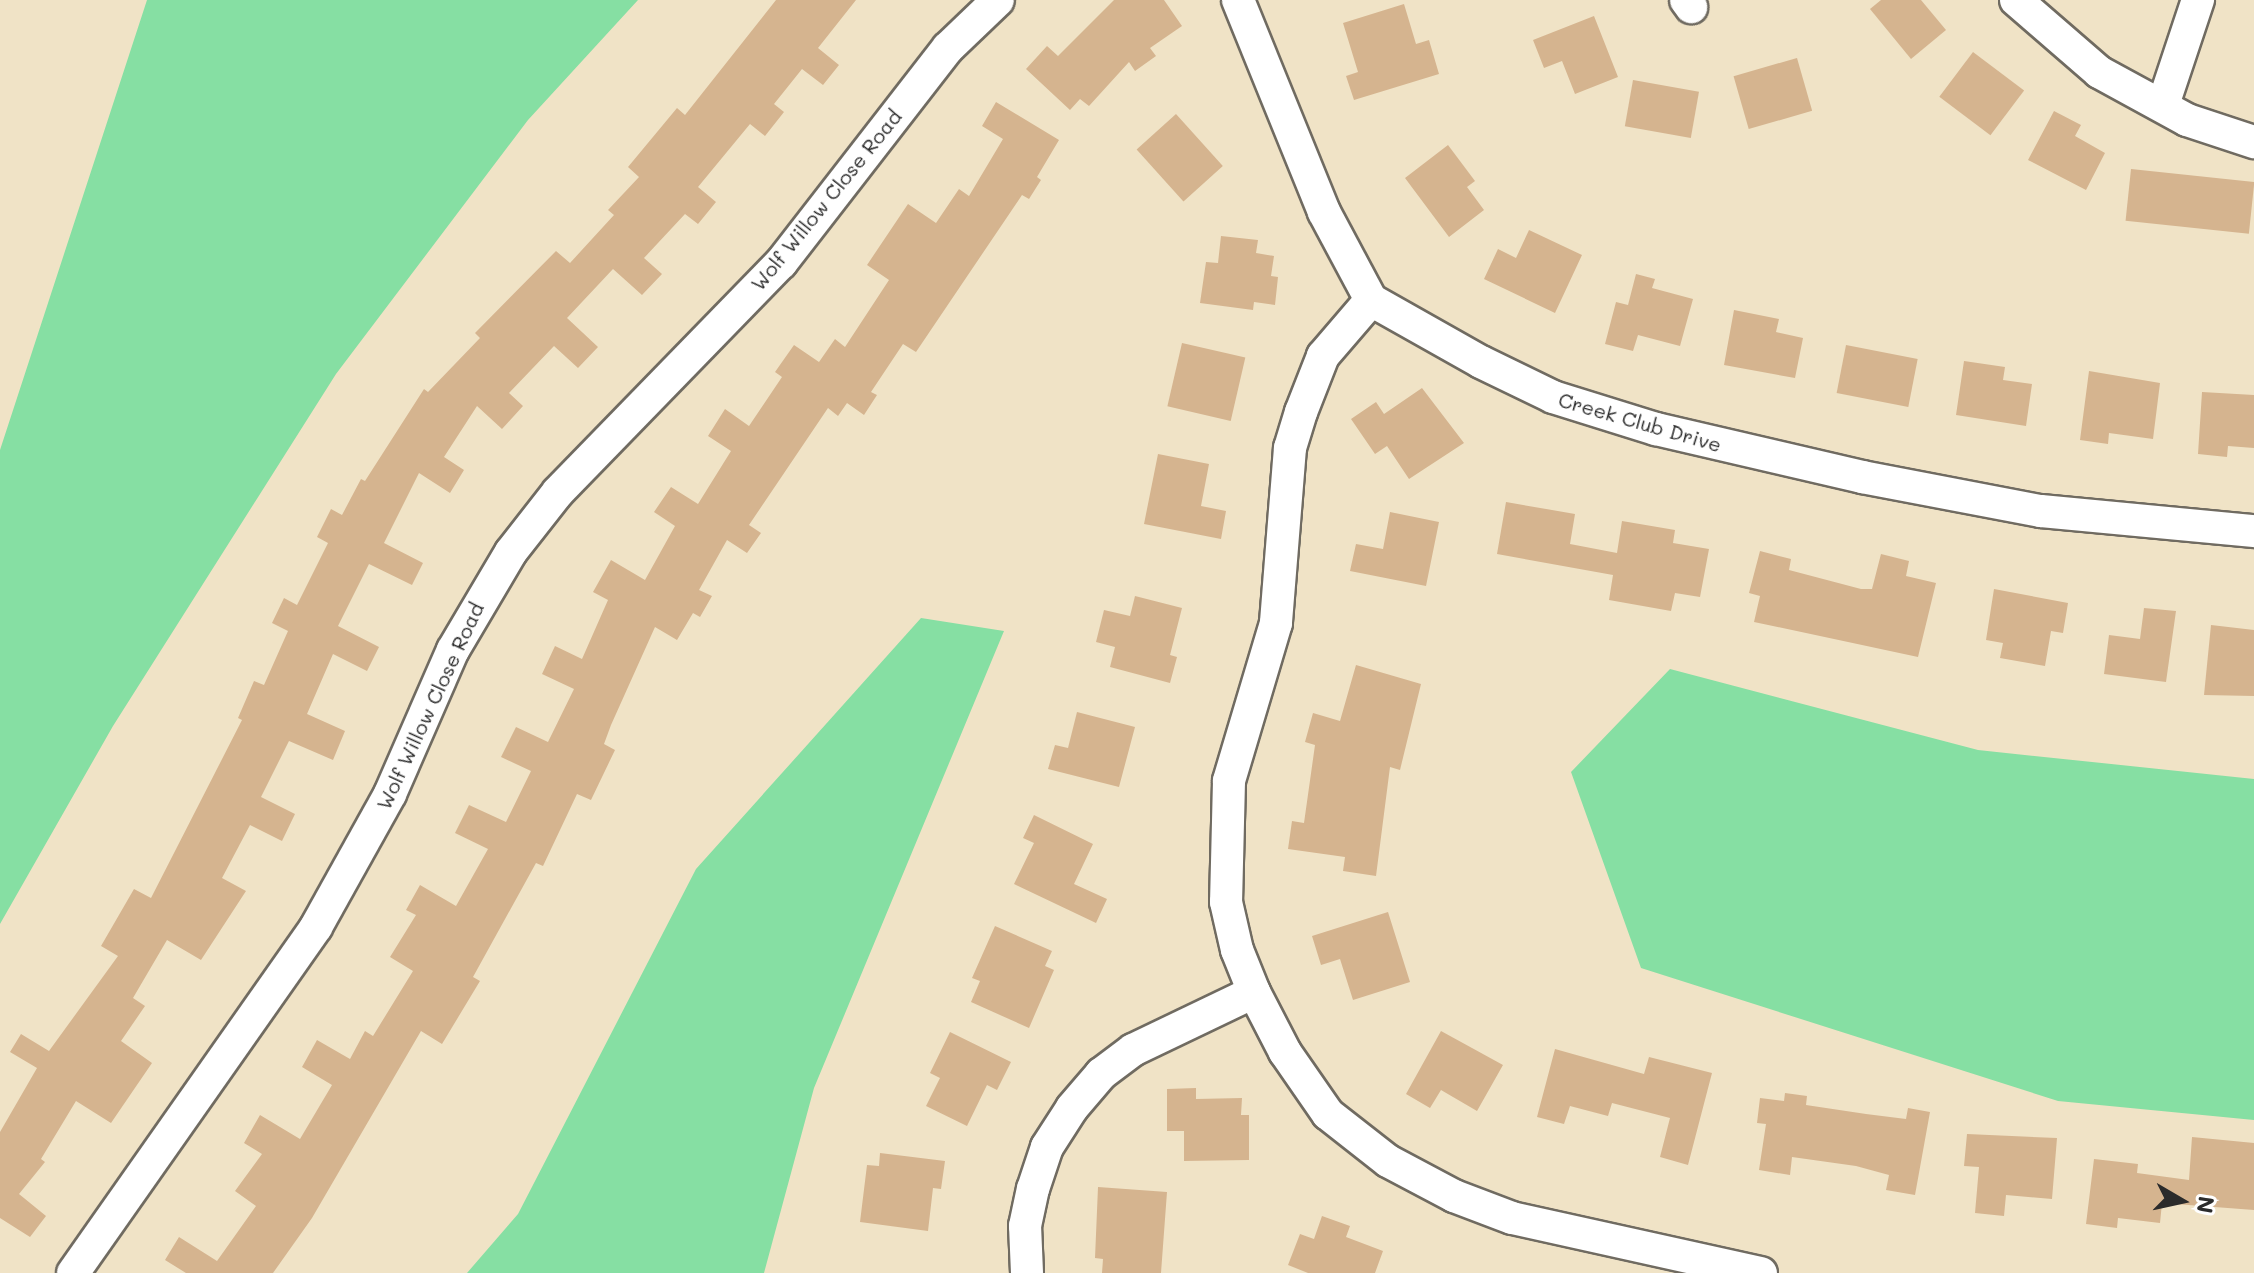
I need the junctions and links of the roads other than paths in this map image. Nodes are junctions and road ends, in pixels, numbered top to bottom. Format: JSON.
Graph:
{"nodes":[{"id":1,"x":998,"y":0,"type":"edge"},
{"id":2,"x":1238,"y":0,"type":"edge"},
{"id":3,"x":2016,"y":0,"type":"edge"},
{"id":4,"x":2198,"y":0,"type":"edge"},
{"id":5,"x":2163,"y":105,"type":"junction"},
{"id":6,"x":2254,"y":142,"type":"edge"},
{"id":7,"x":1371,"y":300,"type":"junction"},
{"id":8,"x":2254,"y":531,"type":"edge"},
{"id":9,"x":1254,"y":992,"type":"junction"},
{"id":10,"x":73,"y":1273,"type":"edge"},
{"id":11,"x":1027,"y":1273,"type":"edge"},
{"id":12,"x":1761,"y":1273,"type":"edge"}],
"edges":[{"from":1,"to":10,"type":"street","name":"Wolf Willow Close Road"},
{"from":2,"to":7,"type":"street"},
{"from":3,"to":5,"type":"street"},
{"from":4,"to":5,"type":"street"},
{"from":5,"to":6,"type":"street"},
{"from":7,"to":8,"type":"street","name":"Creek Club Drive"},
{"from":7,"to":9,"type":"street"},
{"from":9,"to":11,"type":"street"},
{"from":9,"to":12,"type":"street"}]}
